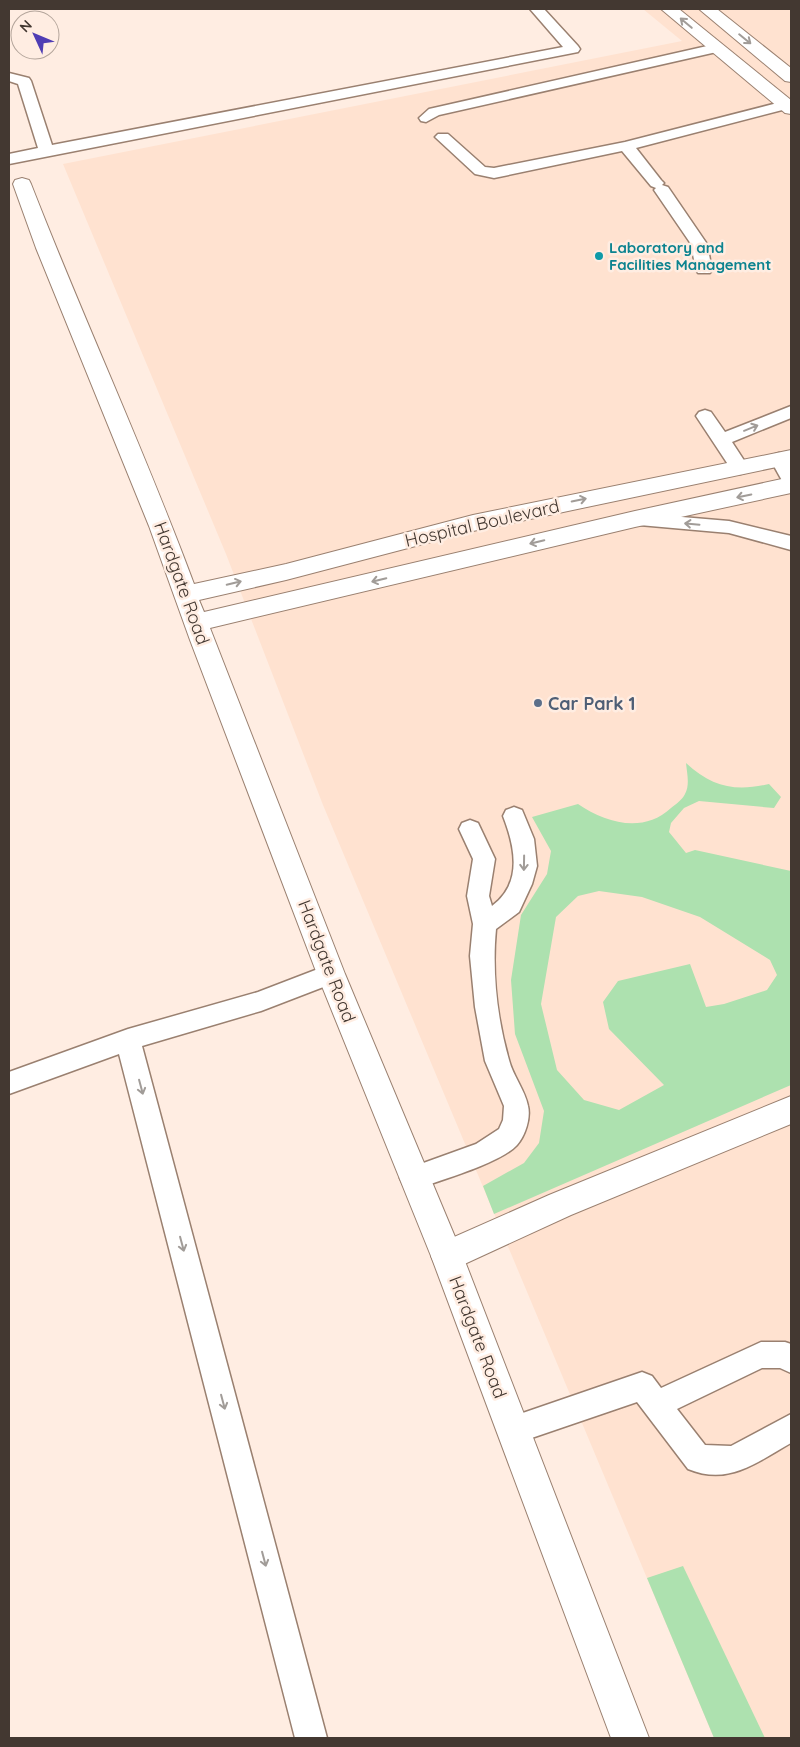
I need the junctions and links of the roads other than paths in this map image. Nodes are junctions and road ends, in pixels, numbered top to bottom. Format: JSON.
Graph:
{"nodes":[{"id":1,"x":536,"y":9,"type":"edge"},
{"id":2,"x":669,"y":9,"type":"edge"},
{"id":3,"x":707,"y":9,"type":"edge"},
{"id":4,"x":716,"y":48,"type":"junction"},
{"id":5,"x":783,"y":63,"type":"edge"},
{"id":6,"x":744,"y":71,"type":"junction"},
{"id":7,"x":9,"y":77,"type":"edge"},
{"id":8,"x":791,"y":77,"type":"edge"},
{"id":9,"x":788,"y":107,"type":"edge"},
{"id":10,"x":426,"y":118,"type":"dead end"},
{"id":11,"x":443,"y":137,"type":"dead end"},
{"id":12,"x":626,"y":146,"type":"junction"},
{"id":13,"x":46,"y":151,"type":"junction"},
{"id":14,"x":9,"y":159,"type":"edge"},
{"id":15,"x":22,"y":184,"type":"dead end"},
{"id":16,"x":704,"y":270,"type":"dead end"},
{"id":17,"x":791,"y":412,"type":"edge"},
{"id":18,"x":705,"y":416,"type":"dead end"},
{"id":19,"x":721,"y":440,"type":"junction"},
{"id":20,"x":785,"y":458,"type":"edge"},
{"id":21,"x":740,"y":468,"type":"junction"},
{"id":22,"x":791,"y":480,"type":"edge"},
{"id":23,"x":791,"y":485,"type":"edge"},
{"id":24,"x":635,"y":519,"type":"junction"},
{"id":25,"x":791,"y":543,"type":"edge"},
{"id":26,"x":186,"y":594,"type":"junction"},
{"id":27,"x":196,"y":623,"type":"junction"},
{"id":28,"x":514,"y":816,"type":"dead end"},
{"id":29,"x":470,"y":829,"type":"dead end"},
{"id":30,"x":485,"y":924,"type":"junction"},
{"id":31,"x":331,"y":974,"type":"junction"},
{"id":32,"x":128,"y":1040,"type":"junction"},
{"id":33,"x":9,"y":1083,"type":"edge"},
{"id":34,"x":791,"y":1110,"type":"edge"},
{"id":35,"x":413,"y":1178,"type":"junction"},
{"id":36,"x":447,"y":1256,"type":"junction"},
{"id":37,"x":791,"y":1360,"type":"edge"},
{"id":38,"x":656,"y":1405,"type":"junction"},
{"id":39,"x":791,"y":1428,"type":"edge"},
{"id":40,"x":514,"y":1430,"type":"junction"},
{"id":41,"x":311,"y":1738,"type":"edge"},
{"id":42,"x":630,"y":1738,"type":"edge"}],
"edges":[{"from":1,"to":13,"type":"lane"},
{"from":4,"to":2,"type":"street","one_way":true},
{"from":3,"to":5,"type":"street","one_way":true},
{"from":4,"to":6,"type":"street"},
{"from":4,"to":10,"type":"lane"},
{"from":5,"to":6,"type":"street"},
{"from":5,"to":8,"type":"street"},
{"from":6,"to":9,"type":"street"},
{"from":7,"to":13,"type":"lane"},
{"from":9,"to":12,"type":"lane"},
{"from":11,"to":12,"type":"lane"},
{"from":12,"to":16,"type":"lane"},
{"from":13,"to":14,"type":"lane"},
{"from":15,"to":26,"type":"street","name":"Hardgate Road"},
{"from":19,"to":17,"type":"lane","one_way":true},
{"from":18,"to":19,"type":"lane"},
{"from":19,"to":21,"type":"lane"},
{"from":20,"to":21,"type":"street","name":"Hospital Boulevard"},
{"from":20,"to":22,"type":"lane","name":"Hospital Boulevard"},
{"from":26,"to":21,"type":"street","name":"Hospital Boulevard","one_way":true},
{"from":23,"to":24,"type":"street","name":"Hospital Boulevard","one_way":true},
{"from":25,"to":24,"type":"lane","name":"Hospital Boulevard","one_way":true},
{"from":24,"to":27,"type":"street","name":"Hospital Boulevard","one_way":true},
{"from":26,"to":27,"type":"street","name":"Hardgate Road"},
{"from":27,"to":31,"type":"street","name":"Hardgate Road"},
{"from":28,"to":30,"type":"lane","one_way":true},
{"from":29,"to":30,"type":"lane"},
{"from":30,"to":35,"type":"lane"},
{"from":31,"to":32,"type":"lane"},
{"from":31,"to":35,"type":"street","name":"Hardgate Road"},
{"from":32,"to":33,"type":"lane"},
{"from":32,"to":41,"type":"lane","one_way":true},
{"from":34,"to":36,"type":"street"},
{"from":35,"to":36,"type":"street","name":"Hardgate Road"},
{"from":36,"to":40,"type":"street","name":"Hardgate Road"},
{"from":37,"to":38,"type":"lane"},
{"from":38,"to":39,"type":"lane"},
{"from":38,"to":40,"type":"lane"},
{"from":40,"to":42,"type":"street","name":"Hardgate Road"}]}
